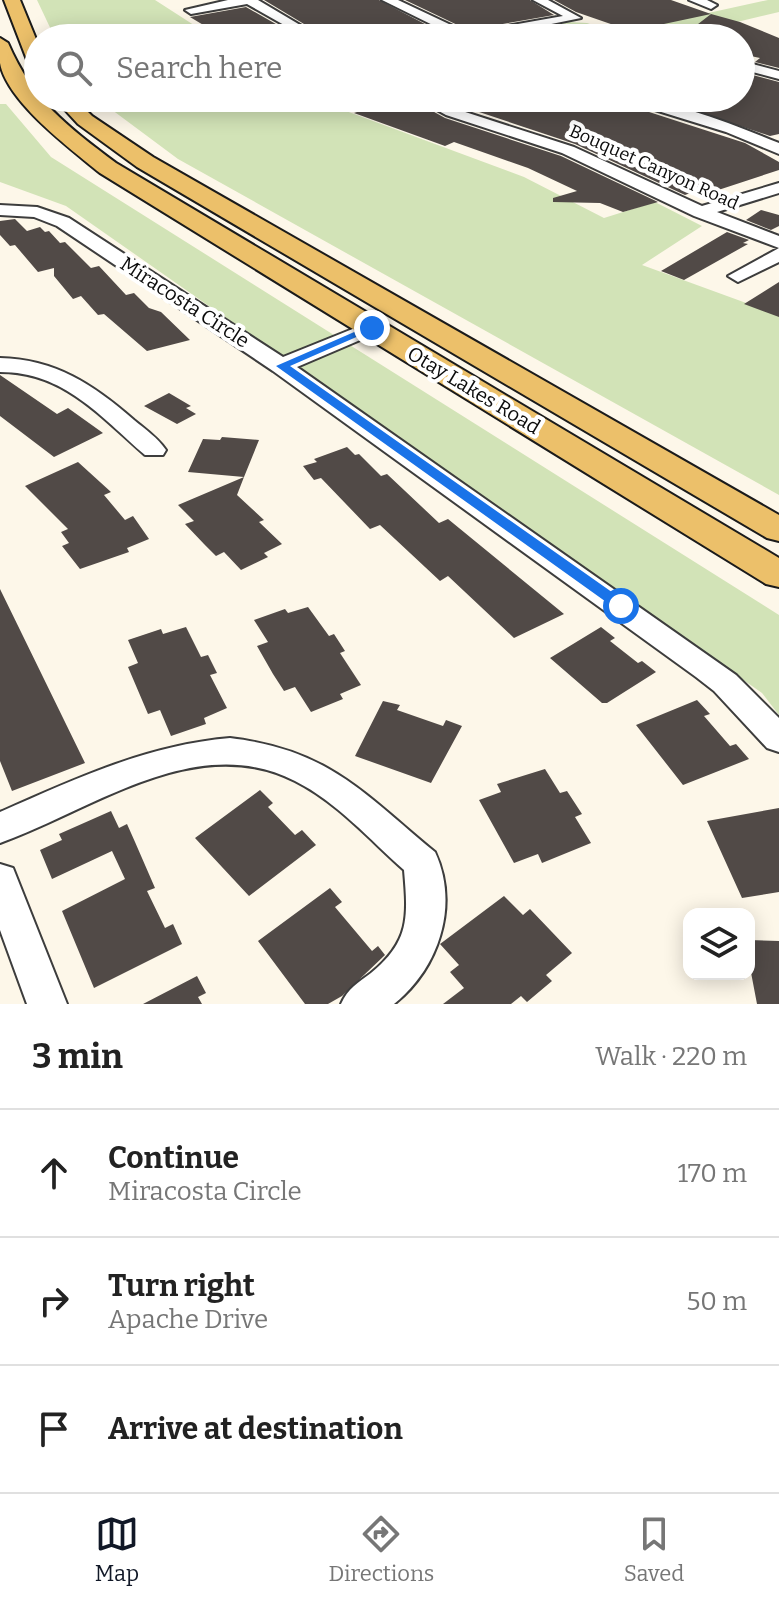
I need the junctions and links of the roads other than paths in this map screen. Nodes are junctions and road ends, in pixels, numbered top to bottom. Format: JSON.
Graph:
{"nodes":[{"id":1,"x":12,"y":0,"type":"edge"},
{"id":2,"x":249,"y":0,"type":"edge"},
{"id":3,"x":388,"y":0,"type":"edge"},
{"id":4,"x":539,"y":0,"type":"edge"},
{"id":5,"x":695,"y":0,"type":"edge"},
{"id":6,"x":711,"y":5,"type":"dead end"},
{"id":7,"x":191,"y":10,"type":"dead end"},
{"id":8,"x":291,"y":24,"type":"edge"},
{"id":9,"x":439,"y":24,"type":"edge"},
{"id":10,"x":541,"y":24,"type":"edge"},
{"id":11,"x":24,"y":30,"type":"edge"},
{"id":12,"x":3,"y":61,"type":"edge"},
{"id":13,"x":24,"y":63,"type":"edge"},
{"id":14,"x":755,"y":69,"type":"edge"},
{"id":15,"x":779,"y":75,"type":"edge"},
{"id":16,"x":24,"y":94,"type":"edge"},
{"id":17,"x":40,"y":112,"type":"edge"},
{"id":18,"x":77,"y":112,"type":"edge"},
{"id":19,"x":451,"y":112,"type":"edge"},
{"id":20,"x":672,"y":112,"type":"edge"},
{"id":21,"x":779,"y":149,"type":"edge"},
{"id":22,"x":779,"y":188,"type":"edge"},
{"id":23,"x":0,"y":210,"type":"edge"},
{"id":24,"x":700,"y":212,"type":"junction"},
{"id":25,"x":779,"y":242,"type":"edge"},
{"id":26,"x":779,"y":254,"type":"edge"},
{"id":27,"x":738,"y":276,"type":"dead end"},
{"id":28,"x":372,"y":328,"type":"junction"},
{"id":29,"x":0,"y":365,"type":"edge"},
{"id":30,"x":281,"y":366,"type":"junction"},
{"id":31,"x":154,"y":450,"type":"dead end"},
{"id":32,"x":779,"y":530,"type":"edge"},
{"id":33,"x":779,"y":575,"type":"edge"},
{"id":34,"x":779,"y":739,"type":"edge"},
{"id":35,"x":0,"y":828,"type":"edge"},
{"id":36,"x":0,"y":880,"type":"edge"},
{"id":37,"x":47,"y":1004,"type":"edge"},
{"id":38,"x":361,"y":1004,"type":"edge"}],
"edges":[{"from":1,"to":11,"type":"main road"},
{"from":2,"to":7,"type":"street"},
{"from":2,"to":8,"type":"street"},
{"from":3,"to":9,"type":"street"},
{"from":4,"to":10,"type":"street"},
{"from":5,"to":6,"type":"street"},
{"from":12,"to":13,"type":"main road"},
{"from":12,"to":16,"type":"main road","name":"Otay Lakes Road"},
{"from":14,"to":15,"type":"street"},
{"from":17,"to":28,"type":"main road","name":"Otay Lakes Road"},
{"from":18,"to":32,"type":"main road","name":"Otay Lakes Road"},
{"from":19,"to":24,"type":"street","name":"Bouquet Canyon Road"},
{"from":20,"to":21,"type":"street"},
{"from":22,"to":24,"type":"street"},
{"from":23,"to":30,"type":"street","name":"Miracosta Circle"},
{"from":24,"to":25,"type":"street","name":"Bouquet Canyon Road"},
{"from":26,"to":27,"type":"street"},
{"from":28,"to":30,"type":"street"},
{"from":28,"to":33,"type":"main road","name":"Otay Lakes Road"},
{"from":29,"to":31,"type":"street"},
{"from":30,"to":34,"type":"street","name":"Miracosta Circle"},
{"from":35,"to":38,"type":"street"},
{"from":36,"to":37,"type":"street"}]}
